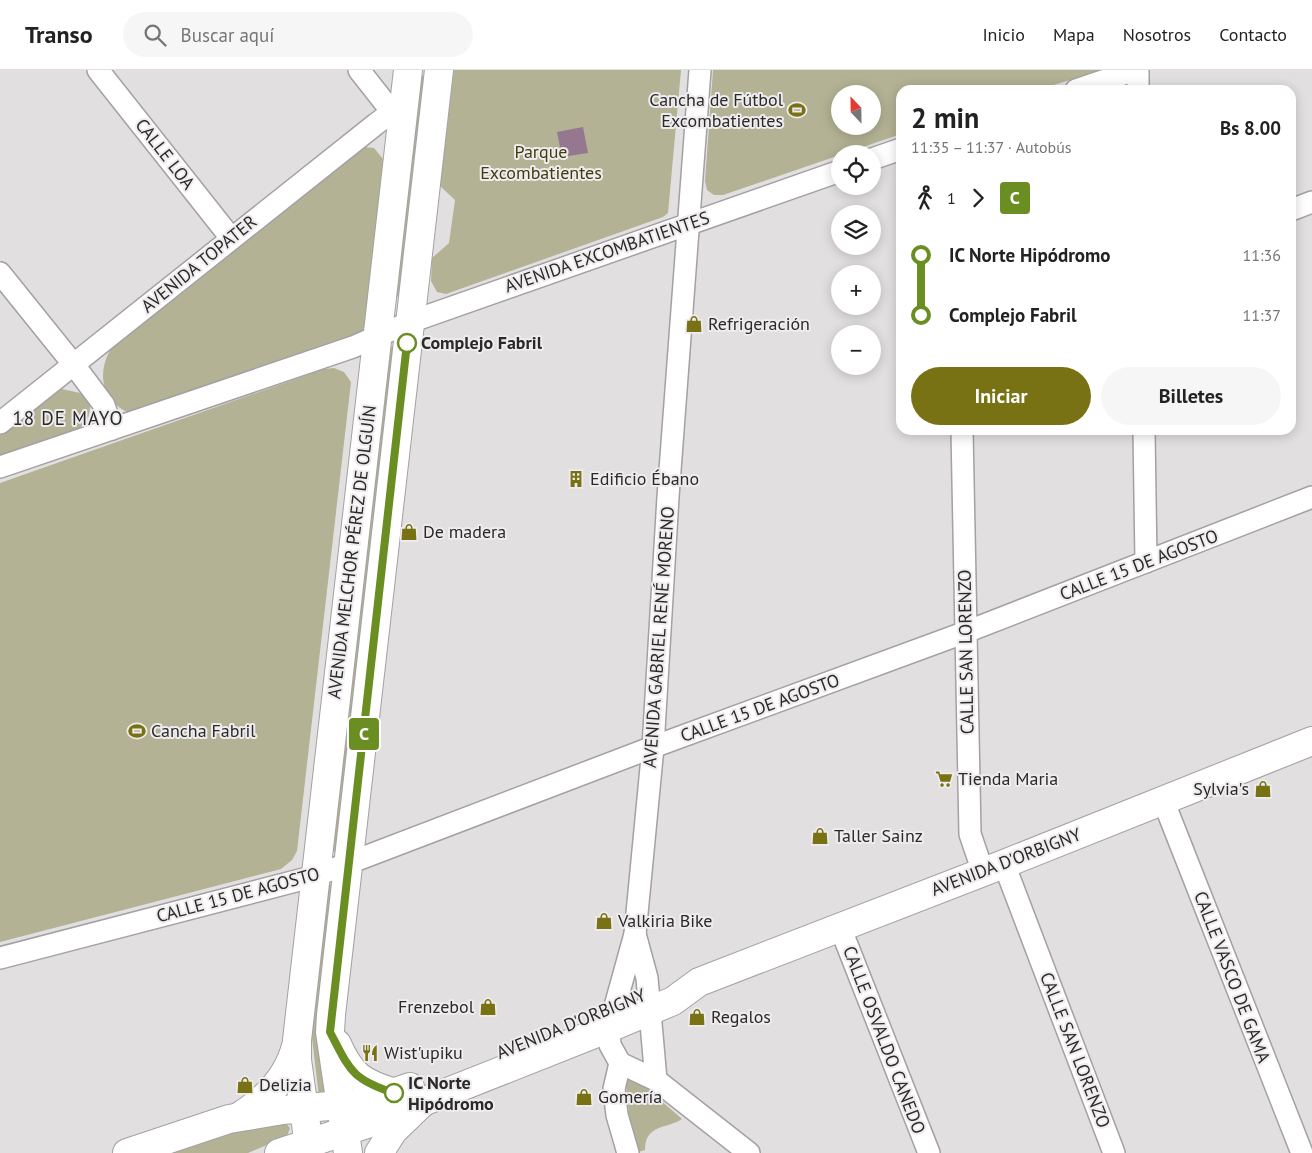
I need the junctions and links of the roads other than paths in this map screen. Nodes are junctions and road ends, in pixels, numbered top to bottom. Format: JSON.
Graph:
{"nodes":[{"id":1,"x":98,"y":70,"type":"edge"},
{"id":2,"x":408,"y":70,"type":"edge"},
{"id":3,"x":439,"y":70,"type":"edge"},
{"id":4,"x":700,"y":70,"type":"edge"},
{"id":5,"x":1136,"y":70,"type":"edge"},
{"id":6,"x":365,"y":71,"type":"edge"},
{"id":7,"x":1091,"y":85,"type":"edge"},
{"id":8,"x":1138,"y":85,"type":"edge"},
{"id":9,"x":397,"y":112,"type":"junction"},
{"id":10,"x":896,"y":151,"type":"edge"},
{"id":11,"x":881,"y":156,"type":"edge"},
{"id":12,"x":831,"y":174,"type":"edge"},
{"id":13,"x":1312,"y":202,"type":"edge"},
{"id":14,"x":1296,"y":208,"type":"edge"},
{"id":15,"x":688,"y":224,"type":"junction"},
{"id":16,"x":231,"y":238,"type":"junction"},
{"id":17,"x":0,"y":273,"type":"edge"},
{"id":18,"x":410,"y":322,"type":"junction"},
{"id":19,"x":376,"y":339,"type":"junction"},
{"id":20,"x":74,"y":365,"type":"junction"},
{"id":21,"x":0,"y":423,"type":"edge"},
{"id":22,"x":112,"y":429,"type":"junction"},
{"id":23,"x":962,"y":435,"type":"edge"},
{"id":24,"x":1144,"y":435,"type":"edge"},
{"id":25,"x":0,"y":467,"type":"edge"},
{"id":26,"x":1312,"y":497,"type":"edge"},
{"id":27,"x":1146,"y":562,"type":"junction"},
{"id":28,"x":966,"y":632,"type":"junction"},
{"id":29,"x":1312,"y":740,"type":"edge"},
{"id":30,"x":653,"y":747,"type":"junction"},
{"id":31,"x":1163,"y":800,"type":"junction"},
{"id":32,"x":350,"y":863,"type":"junction"},
{"id":33,"x":993,"y":868,"type":"junction"},
{"id":34,"x":315,"y":876,"type":"junction"},
{"id":35,"x":840,"y":927,"type":"junction"},
{"id":36,"x":635,"y":934,"type":"junction"},
{"id":37,"x":0,"y":958,"type":"edge"},
{"id":38,"x":650,"y":1002,"type":"junction"},
{"id":39,"x":611,"y":1018,"type":"junction"},
{"id":40,"x":330,"y":1032,"type":"junction"},
{"id":41,"x":297,"y":1040,"type":"junction"},
{"id":42,"x":620,"y":1063,"type":"junction"},
{"id":43,"x":656,"y":1080,"type":"junction"},
{"id":44,"x":395,"y":1093,"type":"junction"},
{"id":45,"x":423,"y":1102,"type":"junction"},
{"id":46,"x":341,"y":1106,"type":"junction"},
{"id":47,"x":304,"y":1109,"type":"junction"},
{"id":48,"x":240,"y":1116,"type":"junction"},
{"id":49,"x":346,"y":1143,"type":"edge"},
{"id":50,"x":309,"y":1148,"type":"edge"},
{"id":51,"x":127,"y":1153,"type":"edge"},
{"id":52,"x":279,"y":1153,"type":"edge"},
{"id":53,"x":379,"y":1153,"type":"edge"},
{"id":54,"x":628,"y":1153,"type":"edge"},
{"id":55,"x":749,"y":1153,"type":"edge"},
{"id":56,"x":929,"y":1153,"type":"edge"},
{"id":57,"x":1114,"y":1153,"type":"edge"},
{"id":58,"x":1302,"y":1153,"type":"edge"}],
"edges":[{"from":1,"to":16,"type":"street","name":"CALLE LOA"},
{"from":2,"to":9,"type":"main road","name":"AVENIDA MELCHOR PÉREZ DE OLGUÍN"},
{"from":3,"to":18,"type":"main road","name":"AVENIDA MELCHOR PÉREZ DE OLGUÍN"},
{"from":4,"to":15,"type":"street","name":"AVENIDA GABRIEL RENÉ MORENO"},
{"from":5,"to":7,"type":"street"},
{"from":5,"to":8,"type":"street"},
{"from":6,"to":9,"type":"street"},
{"from":9,"to":16,"type":"street","name":"AVENIDA TOPATER"},
{"from":9,"to":19,"type":"main road","name":"AVENIDA MELCHOR PÉREZ DE OLGUÍN"},
{"from":10,"to":11,"type":"street"},
{"from":12,"to":15,"type":"street","name":"AVENIDA EXCOMBATIENTES"},
{"from":13,"to":14,"type":"street"},
{"from":15,"to":18,"type":"street","name":"AVENIDA EXCOMBATIENTES"},
{"from":15,"to":30,"type":"street","name":"AVENIDA GABRIEL RENÉ MORENO"},
{"from":16,"to":20,"type":"street","name":"AVENIDA TOPATER"},
{"from":17,"to":20,"type":"street"},
{"from":18,"to":19,"type":"street","name":"AVENIDA EXCOMBATIENTES"},
{"from":18,"to":32,"type":"main road","name":"AVENIDA MELCHOR PÉREZ DE OLGUÍN"},
{"from":19,"to":22,"type":"street"},
{"from":19,"to":34,"type":"main road","name":"AVENIDA MELCHOR PÉREZ DE OLGUÍN"},
{"from":20,"to":21,"type":"street","name":"AVENIDA TOPATER"},
{"from":20,"to":22,"type":"street"},
{"from":22,"to":25,"type":"street"},
{"from":23,"to":28,"type":"street","name":"CALLE SAN LORENZO"},
{"from":24,"to":27,"type":"street"},
{"from":26,"to":27,"type":"street","name":"CALLE 15 DE AGOSTO"},
{"from":27,"to":28,"type":"street","name":"CALLE 15 DE AGOSTO"},
{"from":28,"to":30,"type":"street","name":"CALLE 15 DE AGOSTO"},
{"from":28,"to":33,"type":"street","name":"CALLE SAN LORENZO"},
{"from":29,"to":31,"type":"main road","name":"AVENIDA D'ORBIGNY"},
{"from":30,"to":32,"type":"street","name":"CALLE 15 DE AGOSTO"},
{"from":30,"to":36,"type":"street","name":"AVENIDA GABRIEL RENÉ MORENO"},
{"from":31,"to":33,"type":"main road","name":"AVENIDA D'ORBIGNY"},
{"from":31,"to":58,"type":"street","name":"CALLE VASCO DE GAMA"},
{"from":32,"to":34,"type":"street","name":"CALLE 15 DE AGOSTO"},
{"from":32,"to":40,"type":"main road","name":"AVENIDA MELCHOR PÉREZ DE OLGUÍN"},
{"from":33,"to":35,"type":"main road","name":"AVENIDA D'ORBIGNY"},
{"from":33,"to":57,"type":"street","name":"CALLE SAN LORENZO"},
{"from":34,"to":37,"type":"street","name":"CALLE 15 DE AGOSTO"},
{"from":34,"to":41,"type":"main road","name":"AVENIDA MELCHOR PÉREZ DE OLGUÍN"},
{"from":35,"to":38,"type":"main road","name":"AVENIDA D'ORBIGNY"},
{"from":35,"to":56,"type":"street","name":"CALLE OSVALDO CANEDO"},
{"from":36,"to":38,"type":"street","name":"AVENIDA GABRIEL RENÉ MORENO"},
{"from":36,"to":39,"type":"street","name":"AVENIDA GABRIEL RENÉ MORENO"},
{"from":38,"to":39,"type":"main road","name":"AVENIDA D'ORBIGNY"},
{"from":38,"to":43,"type":"street","name":"AVENIDA GABRIEL RENÉ MORENO"},
{"from":39,"to":42,"type":"street"},
{"from":39,"to":44,"type":"main road","name":"AVENIDA D'ORBIGNY"},
{"from":39,"to":45,"type":"main road","name":"AVENIDA D'ORBIGNY"},
{"from":40,"to":44,"type":"main road"},
{"from":40,"to":46,"type":"main road","name":"AVENIDA MELCHOR PÉREZ DE OLGUÍN"},
{"from":41,"to":47,"type":"main road","name":"AVENIDA MELCHOR PÉREZ DE OLGUÍN"},
{"from":41,"to":48,"type":"main road"},
{"from":42,"to":43,"type":"street"},
{"from":42,"to":54,"type":"street"},
{"from":43,"to":55,"type":"street"},
{"from":44,"to":46,"type":"main road","name":"AVENIDA D'ORBIGNY"},
{"from":45,"to":49,"type":"main road","name":"AVENIDA D'ORBIGNY"},
{"from":45,"to":53,"type":"main road"},
{"from":46,"to":47,"type":"main road","name":"AVENIDA D'ORBIGNY"},
{"from":46,"to":49,"type":"main road","name":"AVENIDA MELCHOR PÉREZ DE OLGUÍN"},
{"from":47,"to":48,"type":"main road","name":"AVENIDA D'ORBIGNY"},
{"from":47,"to":50,"type":"main road","name":"AVENIDA MELCHOR PÉREZ DE OLGUÍN"},
{"from":48,"to":51,"type":"main road","name":"AVENIDA D'ORBIGNY"},
{"from":49,"to":50,"type":"main road","name":"AVENIDA D'ORBIGNY"},
{"from":50,"to":52,"type":"main road","name":"AVENIDA D'ORBIGNY"}]}
